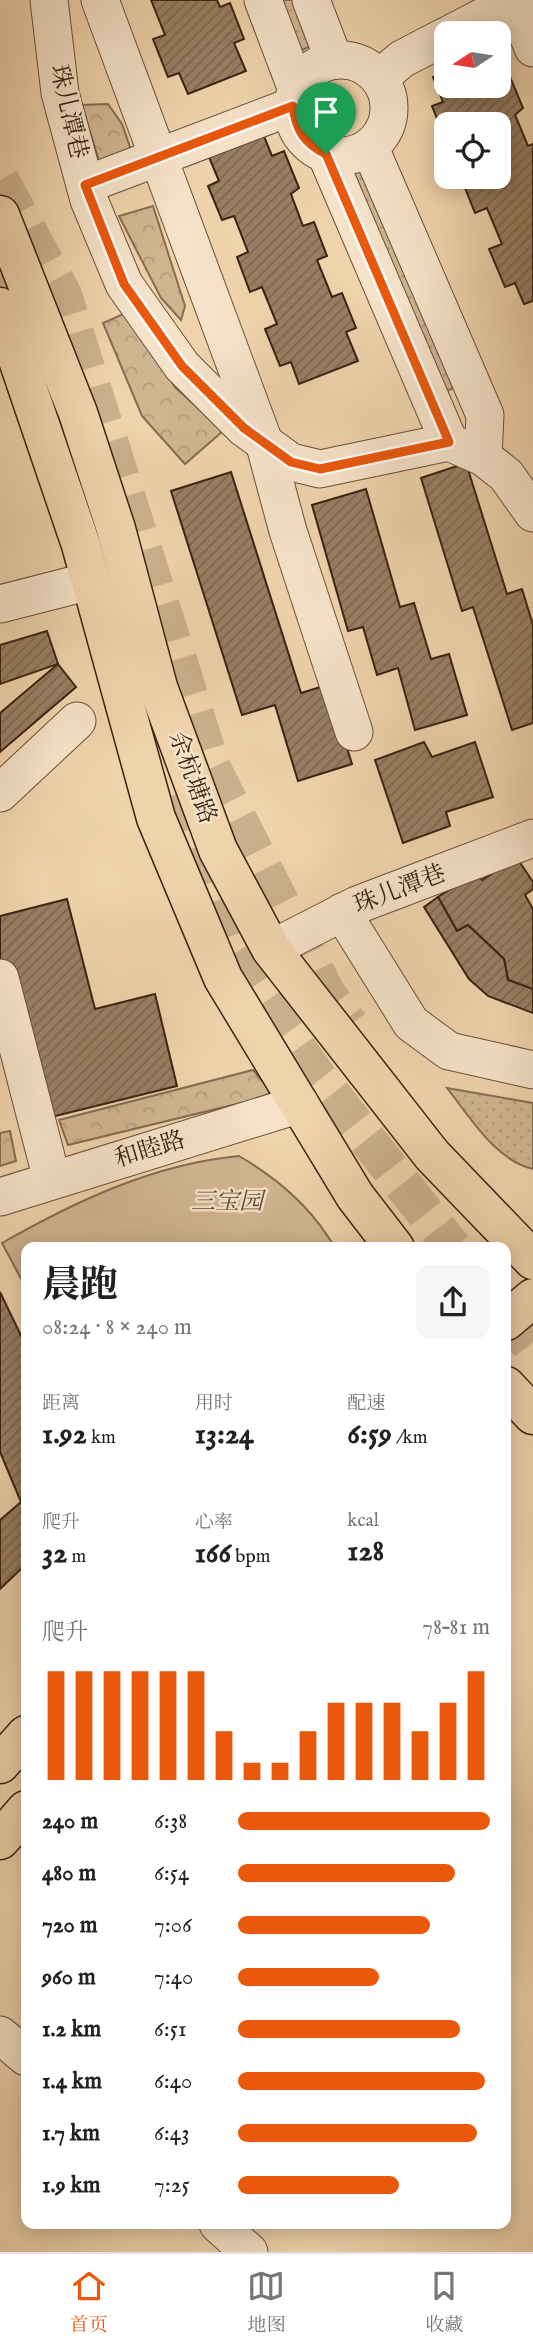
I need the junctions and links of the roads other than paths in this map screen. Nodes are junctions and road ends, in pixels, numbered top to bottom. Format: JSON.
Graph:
{"nodes":[{"id":1,"x":49,"y":0,"type":"edge"},
{"id":2,"x":100,"y":0,"type":"edge"},
{"id":3,"x":263,"y":0,"type":"edge"},
{"id":4,"x":311,"y":0,"type":"edge"},
{"id":5,"x":514,"y":1,"type":"edge"},
{"id":6,"x":475,"y":21,"type":"edge"},
{"id":7,"x":434,"y":42,"type":"edge"},
{"id":8,"x":533,"y":48,"type":"edge"},
{"id":9,"x":334,"y":60,"type":"junction"},
{"id":10,"x":379,"y":78,"type":"junction"},
{"id":11,"x":295,"y":98,"type":"junction"},
{"id":12,"x":370,"y":148,"type":"junction"},
{"id":13,"x":326,"y":154,"type":"junction"},
{"id":14,"x":158,"y":159,"type":"junction"},
{"id":15,"x":85,"y":185,"type":"junction"},
{"id":16,"x":0,"y":215,"type":"edge"},
{"id":17,"x":0,"y":307,"type":"tunnel mouth"},
{"id":18,"x":264,"y":442,"type":"junction"},
{"id":19,"x":449,"y":442,"type":"junction"},
{"id":20,"x":483,"y":457,"type":"junction"},
{"id":21,"x":533,"y":513,"type":"edge"},
{"id":22,"x":90,"y":581,"type":"junction"},
{"id":23,"x":0,"y":604,"type":"edge"},
{"id":24,"x":77,"y":721,"type":"dead end"},
{"id":25,"x":354,"y":732,"type":"dead end"},
{"id":26,"x":0,"y":793,"type":"edge"},
{"id":27,"x":533,"y":838,"type":"edge"},
{"id":28,"x":342,"y":912,"type":"junction"},
{"id":29,"x":271,"y":949,"type":"junction"},
{"id":30,"x":0,"y":978,"type":"edge"},
{"id":31,"x":533,"y":1070,"type":"edge"},
{"id":32,"x":300,"y":1104,"type":"junction"},
{"id":33,"x":52,"y":1180,"type":"junction"},
{"id":34,"x":0,"y":1197,"type":"edge"},
{"id":35,"x":390,"y":1242,"type":"edge"},
{"id":36,"x":533,"y":1259,"type":"edge"},
{"id":37,"x":533,"y":1298,"type":"edge"},
{"id":38,"x":511,"y":1317,"type":"edge"},
{"id":39,"x":21,"y":1741,"type":"edge"},
{"id":40,"x":0,"y":1764,"type":"edge"},
{"id":41,"x":21,"y":1816,"type":"edge"},
{"id":42,"x":0,"y":1840,"type":"edge"},
{"id":43,"x":0,"y":2035,"type":"edge"},
{"id":44,"x":21,"y":2053,"type":"edge"},
{"id":45,"x":224,"y":2229,"type":"edge"},
{"id":46,"x":249,"y":2252,"type":"edge"}],
"edges":[{"from":1,"to":15,"type":"street","name":"珠儿潭巷"},
{"from":2,"to":14,"type":"street"},
{"from":3,"to":11,"type":"street"},
{"from":4,"to":9,"type":"street"},
{"from":5,"to":6,"type":"street"},
{"from":5,"to":8,"type":"street"},
{"from":7,"to":10,"type":"street"},
{"from":9,"to":10,"type":"street"},
{"from":9,"to":11,"type":"street"},
{"from":10,"to":12,"type":"street"},
{"from":11,"to":13,"type":"street"},
{"from":11,"to":14,"type":"street"},
{"from":12,"to":13,"type":"street"},
{"from":12,"to":20,"type":"street"},
{"from":13,"to":19,"type":"street"},
{"from":14,"to":15,"type":"street"},
{"from":14,"to":18,"type":"street"},
{"from":15,"to":18,"type":"street","name":"珠儿潭巷"},
{"from":16,"to":29,"type":"main road","name":"余杭塘路"},
{"from":17,"to":22,"type":"main road","name":"余杭塘路"},
{"from":18,"to":19,"type":"street","name":"珠儿潭巷"},
{"from":18,"to":25,"type":"street"},
{"from":19,"to":20,"type":"street"},
{"from":20,"to":21,"type":"street"},
{"from":22,"to":23,"type":"street"},
{"from":22,"to":32,"type":"main road","name":"余杭塘路"},
{"from":24,"to":26,"type":"street"},
{"from":27,"to":28,"type":"street","name":"珠儿潭巷"},
{"from":28,"to":29,"type":"street","name":"珠儿潭巷"},
{"from":28,"to":31,"type":"street"},
{"from":29,"to":36,"type":"main road","name":"余杭塘路"},
{"from":30,"to":33,"type":"street"},
{"from":32,"to":33,"type":"street","name":"和睦路"},
{"from":32,"to":35,"type":"main road","name":"余杭塘路"},
{"from":33,"to":34,"type":"street","name":"和睦路"},
{"from":37,"to":38,"type":"main road"},
{"from":39,"to":40,"type":"main road"},
{"from":41,"to":42,"type":"main road"},
{"from":43,"to":44,"type":"street"},
{"from":45,"to":46,"type":"street"}]}
